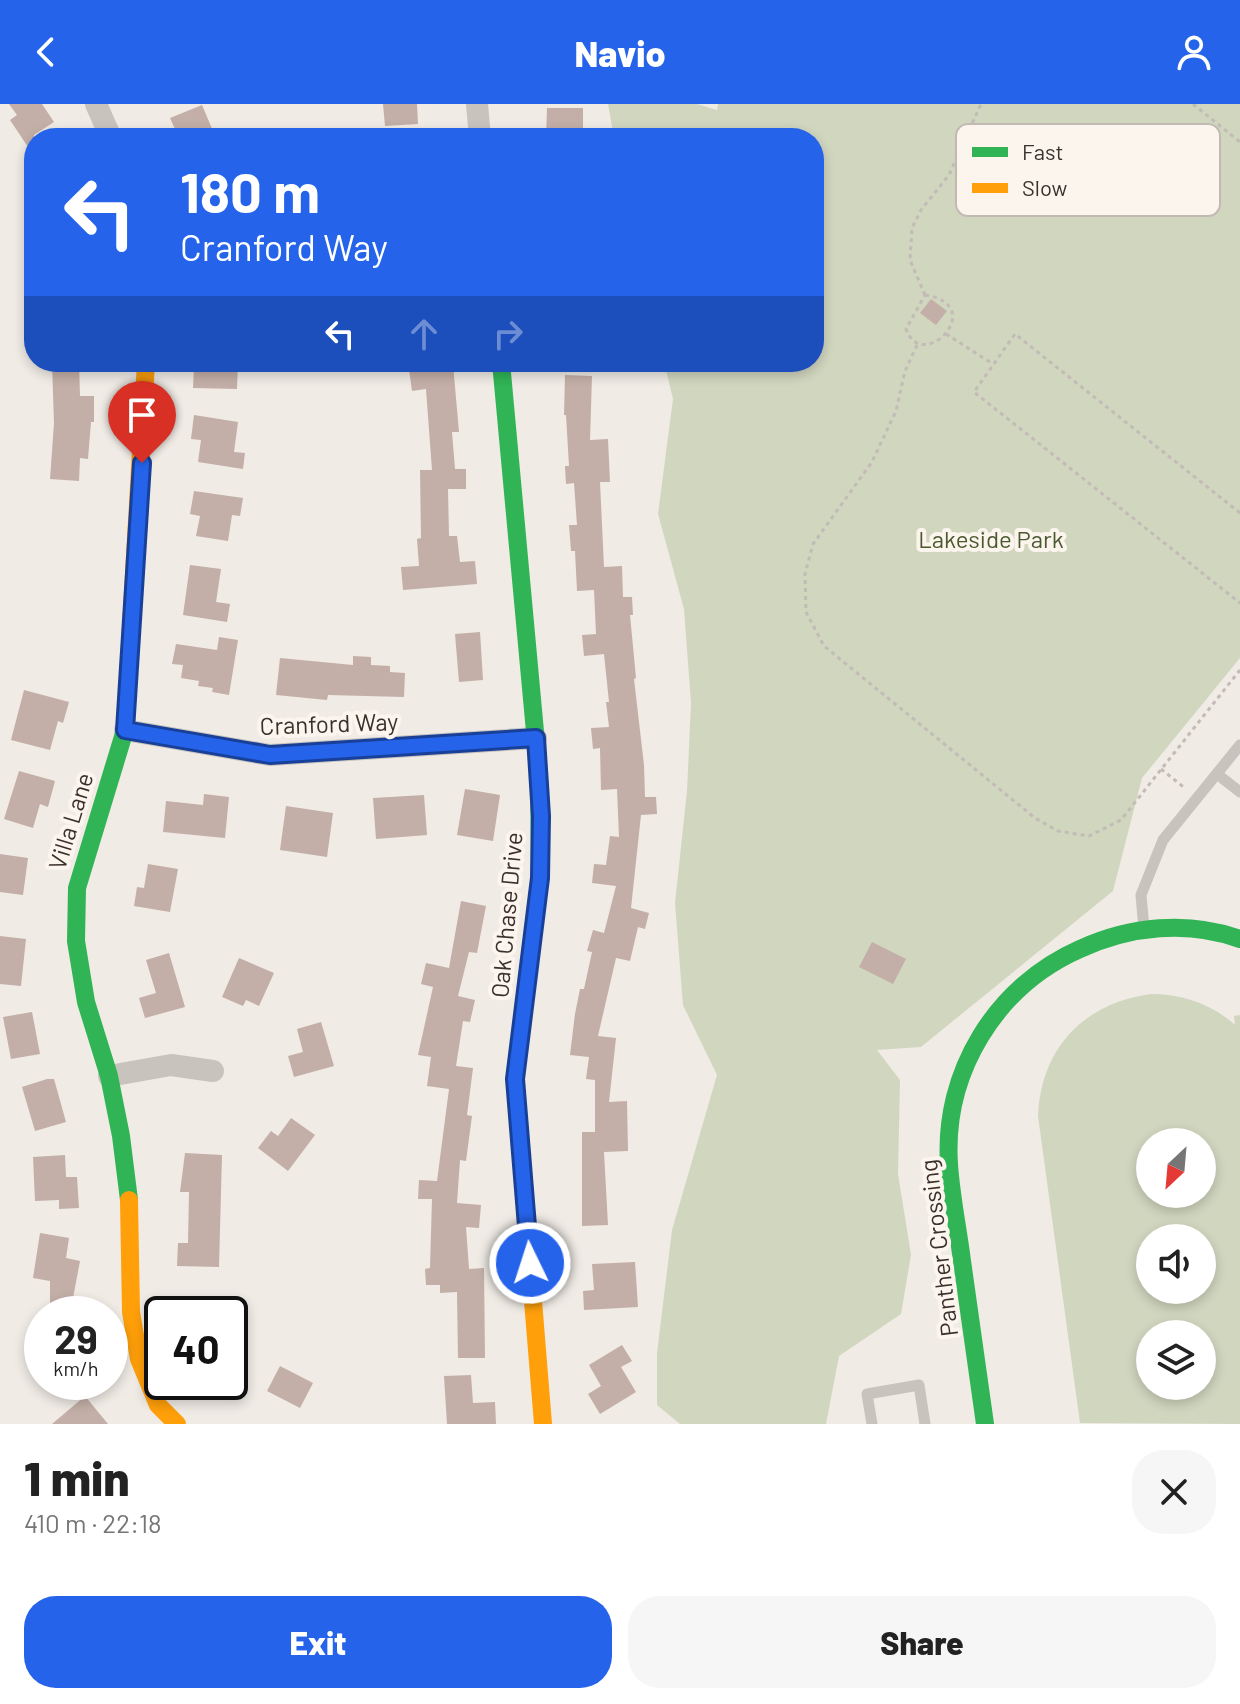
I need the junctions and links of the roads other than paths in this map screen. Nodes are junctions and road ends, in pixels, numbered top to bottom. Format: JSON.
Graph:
{"nodes":[{"id":1,"x":96,"y":104,"type":"edge"},
{"id":2,"x":477,"y":104,"type":"edge"},
{"id":3,"x":107,"y":128,"type":"edge"},
{"id":4,"x":479,"y":128,"type":"edge"},
{"id":5,"x":145,"y":372,"type":"edge"},
{"id":6,"x":502,"y":372,"type":"edge"},
{"id":7,"x":125,"y":730,"type":"junction"},
{"id":8,"x":536,"y":738,"type":"junction"},
{"id":9,"x":1240,"y":745,"type":"edge"},
{"id":10,"x":1217,"y":774,"type":"junction"},
{"id":11,"x":1240,"y":792,"type":"edge"},
{"id":12,"x":1144,"y":930,"type":"junction"},
{"id":13,"x":1240,"y":939,"type":"edge"},
{"id":14,"x":213,"y":1071,"type":"dead end"},
{"id":15,"x":109,"y":1076,"type":"junction"},
{"id":16,"x":177,"y":1424,"type":"edge"},
{"id":17,"x":543,"y":1424,"type":"edge"},
{"id":18,"x":872,"y":1424,"type":"edge"},
{"id":19,"x":925,"y":1424,"type":"edge"},
{"id":20,"x":985,"y":1424,"type":"edge"}],
"edges":[{"from":1,"to":3,"type":"street"},
{"from":2,"to":4,"type":"street"},
{"from":5,"to":7,"type":"street","name":"Villa Lane"},
{"from":6,"to":8,"type":"street","name":"Oak Chase Drive"},
{"from":7,"to":8,"type":"street","name":"Cranford Way"},
{"from":7,"to":15,"type":"street","name":"Villa Lane"},
{"from":8,"to":17,"type":"street","name":"Oak Chase Drive"},
{"from":9,"to":10,"type":"lane"},
{"from":10,"to":11,"type":"lane"},
{"from":10,"to":12,"type":"lane"},
{"from":12,"to":13,"type":"street","name":"Panther Crossing"},
{"from":12,"to":20,"type":"street","name":"Panther Crossing"},
{"from":14,"to":15,"type":"street"},
{"from":15,"to":16,"type":"street","name":"Villa Lane"},
{"from":18,"to":19,"type":"lane"}]}
